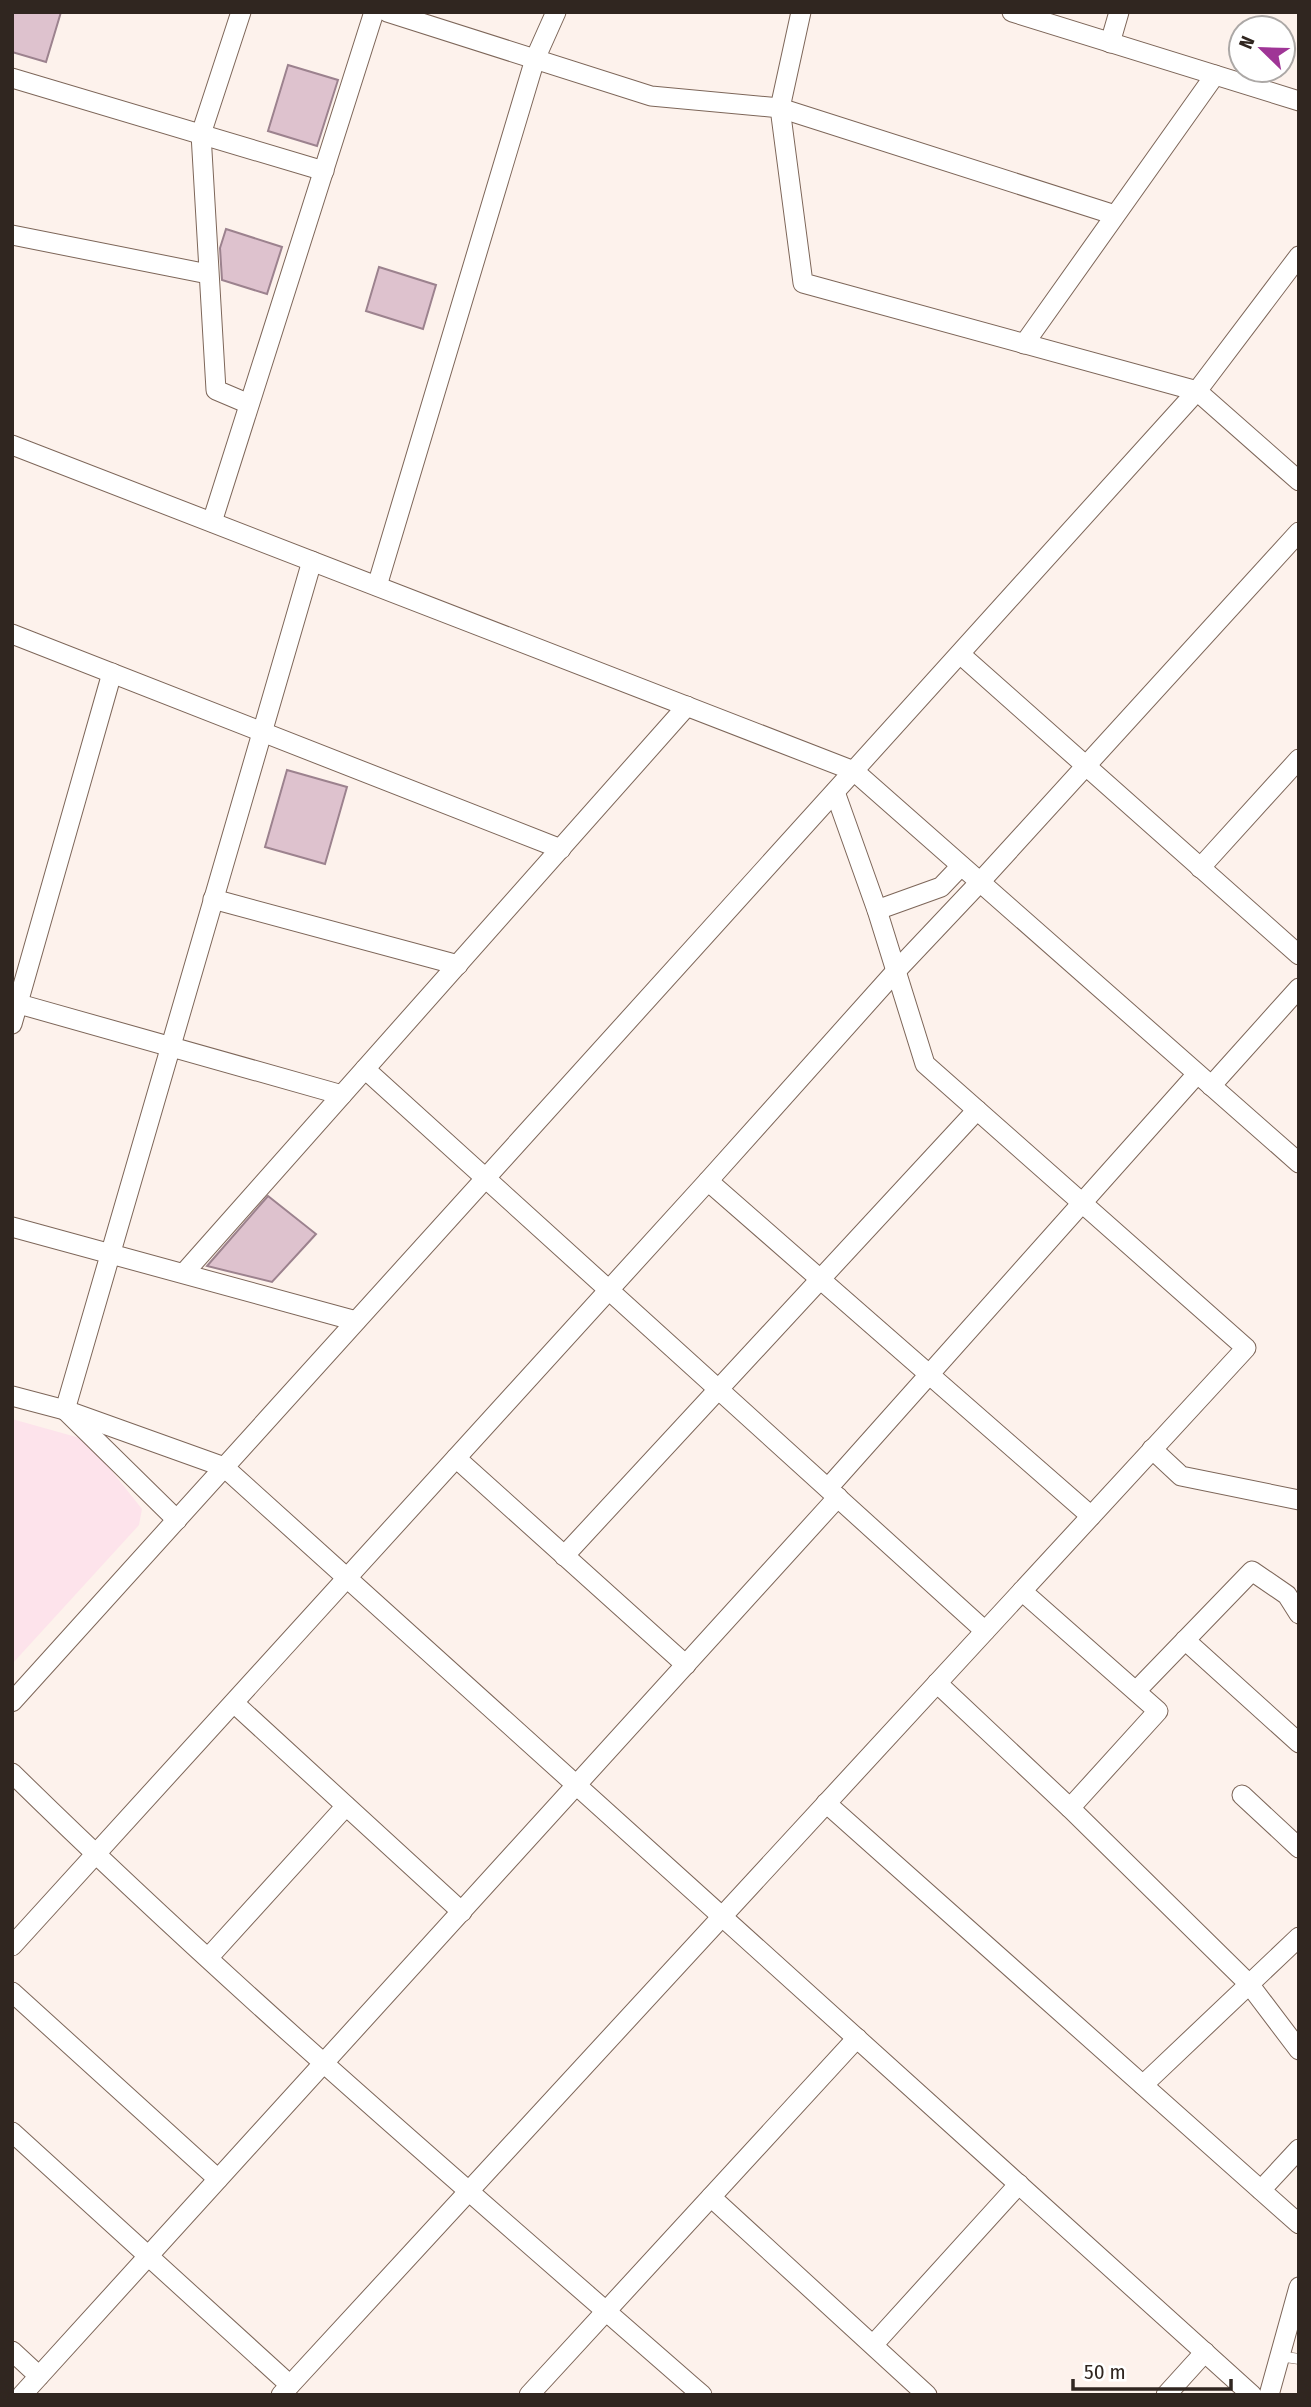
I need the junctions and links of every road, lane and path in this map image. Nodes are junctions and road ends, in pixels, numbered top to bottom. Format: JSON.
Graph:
{"nodes":[{"id":1,"x":241,"y":12,"type":"edge"},
{"id":2,"x":374,"y":12,"type":"edge"},
{"id":3,"x":387,"y":12,"type":"edge"},
{"id":4,"x":556,"y":12,"type":"edge"},
{"id":5,"x":801,"y":12,"type":"edge"},
{"id":6,"x":1012,"y":12,"type":"edge"},
{"id":7,"x":1119,"y":12,"type":"edge"},
{"id":8,"x":1110,"y":43,"type":"junction"},
{"id":9,"x":535,"y":59,"type":"junction"},
{"id":10,"x":1215,"y":75,"type":"junction"},
{"id":11,"x":12,"y":78,"type":"edge"},
{"id":12,"x":1299,"y":101,"type":"edge"},
{"id":13,"x":780,"y":108,"type":"junction"},
{"id":14,"x":201,"y":134,"type":"junction"},
{"id":15,"x":324,"y":171,"type":"junction"},
{"id":16,"x":1115,"y":215,"type":"junction"},
{"id":17,"x":12,"y":235,"type":"edge"},
{"id":18,"x":1299,"y":257,"type":"edge"},
{"id":19,"x":208,"y":274,"type":"junction"},
{"id":20,"x":1024,"y":344,"type":"junction"},
{"id":21,"x":1197,"y":391,"type":"junction"},
{"id":22,"x":249,"y":404,"type":"junction"},
{"id":23,"x":12,"y":444,"type":"edge"},
{"id":24,"x":1299,"y":481,"type":"edge"},
{"id":25,"x":212,"y":522,"type":"junction"},
{"id":26,"x":1299,"y":532,"type":"edge"},
{"id":27,"x":312,"y":561,"type":"junction"},
{"id":28,"x":377,"y":586,"type":"junction"},
{"id":29,"x":12,"y":634,"type":"edge"},
{"id":30,"x":960,"y":653,"type":"junction"},
{"id":31,"x":112,"y":673,"type":"junction"},
{"id":32,"x":687,"y":706,"type":"junction"},
{"id":33,"x":262,"y":732,"type":"junction"},
{"id":34,"x":1299,"y":759,"type":"edge"},
{"id":35,"x":1086,"y":766,"type":"junction"},
{"id":36,"x":854,"y":771,"type":"junction"},
{"id":37,"x":835,"y":792,"type":"junction"},
{"id":38,"x":561,"y":849,"type":"junction"},
{"id":39,"x":961,"y":866,"type":"junction"},
{"id":40,"x":1200,"y":868,"type":"junction"},
{"id":41,"x":980,"y":882,"type":"junction"},
{"id":42,"x":213,"y":899,"type":"junction"},
{"id":43,"x":877,"y":910,"type":"junction"},
{"id":44,"x":1299,"y":955,"type":"edge"},
{"id":45,"x":458,"y":965,"type":"junction"},
{"id":46,"x":895,"y":972,"type":"junction"},
{"id":47,"x":1299,"y":988,"type":"edge"},
{"id":48,"x":15,"y":1003,"type":"edge"},
{"id":49,"x":12,"y":1024,"type":"edge"},
{"id":50,"x":170,"y":1047,"type":"junction"},
{"id":51,"x":365,"y":1069,"type":"junction"},
{"id":52,"x":1204,"y":1080,"type":"junction"},
{"id":53,"x":342,"y":1095,"type":"junction"},
{"id":54,"x":977,"y":1110,"type":"junction"},
{"id":55,"x":1299,"y":1163,"type":"edge"},
{"id":56,"x":486,"y":1178,"type":"junction"},
{"id":57,"x":708,"y":1181,"type":"junction"},
{"id":58,"x":1082,"y":1202,"type":"junction"},
{"id":59,"x":12,"y":1227,"type":"edge"},
{"id":60,"x":110,"y":1254,"type":"junction"},
{"id":61,"x":184,"y":1273,"type":"junction"},
{"id":62,"x":820,"y":1279,"type":"junction"},
{"id":63,"x":609,"y":1290,"type":"junction"},
{"id":64,"x":356,"y":1321,"type":"junction"},
{"id":65,"x":929,"y":1374,"type":"junction"},
{"id":66,"x":719,"y":1389,"type":"junction"},
{"id":67,"x":12,"y":1396,"type":"edge"},
{"id":68,"x":65,"y":1410,"type":"junction"},
{"id":69,"x":1152,"y":1449,"type":"junction"},
{"id":70,"x":456,"y":1458,"type":"junction"},
{"id":71,"x":225,"y":1467,"type":"junction"},
{"id":72,"x":833,"y":1493,"type":"junction"},
{"id":73,"x":1299,"y":1500,"type":"edge"},
{"id":74,"x":1091,"y":1516,"type":"junction"},
{"id":75,"x":177,"y":1520,"type":"junction"},
{"id":76,"x":564,"y":1556,"type":"junction"},
{"id":77,"x":348,"y":1578,"type":"junction"},
{"id":78,"x":1022,"y":1591,"type":"junction"},
{"id":79,"x":1299,"y":1614,"type":"edge"},
{"id":80,"x":985,"y":1631,"type":"junction"},
{"id":81,"x":1185,"y":1640,"type":"junction"},
{"id":82,"x":686,"y":1665,"type":"junction"},
{"id":83,"x":937,"y":1683,"type":"junction"},
{"id":84,"x":1136,"y":1691,"type":"junction"},
{"id":85,"x":12,"y":1702,"type":"edge"},
{"id":86,"x":234,"y":1703,"type":"junction"},
{"id":87,"x":1299,"y":1743,"type":"edge"},
{"id":88,"x":12,"y":1773,"type":"edge"},
{"id":89,"x":577,"y":1785,"type":"junction"},
{"id":90,"x":1242,"y":1795,"type":"dead end"},
{"id":91,"x":826,"y":1803,"type":"junction"},
{"id":92,"x":346,"y":1806,"type":"junction"},
{"id":93,"x":1070,"y":1808,"type":"junction"},
{"id":94,"x":1299,"y":1848,"type":"edge"},
{"id":95,"x":96,"y":1855,"type":"junction"},
{"id":96,"x":462,"y":1912,"type":"junction"},
{"id":97,"x":722,"y":1916,"type":"junction"},
{"id":98,"x":1299,"y":1937,"type":"edge"},
{"id":99,"x":12,"y":1947,"type":"edge"},
{"id":100,"x":208,"y":1958,"type":"junction"},
{"id":101,"x":1249,"y":1984,"type":"junction"},
{"id":102,"x":12,"y":1992,"type":"edge"},
{"id":103,"x":857,"y":2038,"type":"junction"},
{"id":104,"x":1299,"y":2050,"type":"edge"},
{"id":105,"x":323,"y":2064,"type":"junction"},
{"id":106,"x":1143,"y":2085,"type":"junction"},
{"id":107,"x":12,"y":2132,"type":"edge"},
{"id":108,"x":1299,"y":2149,"type":"edge"},
{"id":109,"x":218,"y":2179,"type":"junction"},
{"id":110,"x":1019,"y":2184,"type":"junction"},
{"id":111,"x":1261,"y":2190,"type":"junction"},
{"id":112,"x":469,"y":2191,"type":"junction"},
{"id":113,"x":711,"y":2197,"type":"junction"},
{"id":114,"x":1299,"y":2224,"type":"edge"},
{"id":115,"x":149,"y":2256,"type":"junction"},
{"id":116,"x":1299,"y":2287,"type":"edge"},
{"id":117,"x":606,"y":2311,"type":"junction"},
{"id":118,"x":873,"y":2345,"type":"junction"},
{"id":119,"x":12,"y":2351,"type":"edge"},
{"id":120,"x":1205,"y":2352,"type":"junction"},
{"id":121,"x":1289,"y":2357,"type":"edge"},
{"id":122,"x":39,"y":2376,"type":"junction"},
{"id":123,"x":286,"y":2390,"type":"edge"},
{"id":124,"x":22,"y":2395,"type":"edge"},
{"id":125,"x":529,"y":2395,"type":"edge"},
{"id":126,"x":702,"y":2395,"type":"edge"},
{"id":127,"x":926,"y":2395,"type":"edge"},
{"id":128,"x":1166,"y":2395,"type":"edge"},
{"id":129,"x":1252,"y":2395,"type":"edge"},
{"id":130,"x":1269,"y":2395,"type":"edge"}],
"edges":[{"from":1,"to":14,"type":"street"},
{"from":2,"to":15,"type":"street"},
{"from":3,"to":9,"type":"street"},
{"from":4,"to":9,"type":"street"},
{"from":5,"to":13,"type":"street"},
{"from":6,"to":8,"type":"street"},
{"from":7,"to":8,"type":"street"},
{"from":8,"to":10,"type":"street"},
{"from":9,"to":13,"type":"street"},
{"from":9,"to":28,"type":"street"},
{"from":10,"to":12,"type":"street"},
{"from":10,"to":16,"type":"street"},
{"from":11,"to":14,"type":"street"},
{"from":13,"to":16,"type":"street"},
{"from":13,"to":20,"type":"street"},
{"from":14,"to":15,"type":"street"},
{"from":14,"to":19,"type":"street"},
{"from":15,"to":22,"type":"street"},
{"from":16,"to":20,"type":"street"},
{"from":17,"to":19,"type":"street"},
{"from":18,"to":21,"type":"street"},
{"from":19,"to":22,"type":"street"},
{"from":20,"to":21,"type":"street"},
{"from":21,"to":24,"type":"street"},
{"from":21,"to":30,"type":"street"},
{"from":22,"to":25,"type":"street"},
{"from":23,"to":25,"type":"street"},
{"from":25,"to":27,"type":"street"},
{"from":26,"to":35,"type":"street"},
{"from":27,"to":28,"type":"street"},
{"from":27,"to":33,"type":"street"},
{"from":28,"to":32,"type":"street"},
{"from":29,"to":31,"type":"street"},
{"from":30,"to":35,"type":"street"},
{"from":30,"to":36,"type":"street"},
{"from":31,"to":33,"type":"street"},
{"from":31,"to":48,"type":"street"},
{"from":32,"to":36,"type":"street"},
{"from":32,"to":38,"type":"street"},
{"from":33,"to":38,"type":"street"},
{"from":33,"to":42,"type":"street"},
{"from":34,"to":40,"type":"street"},
{"from":35,"to":40,"type":"street"},
{"from":35,"to":41,"type":"street"},
{"from":36,"to":37,"type":"street"},
{"from":36,"to":39,"type":"street"},
{"from":37,"to":43,"type":"street"},
{"from":37,"to":56,"type":"street"},
{"from":38,"to":45,"type":"street"},
{"from":39,"to":41,"type":"street"},
{"from":39,"to":43,"type":"street"},
{"from":40,"to":44,"type":"street"},
{"from":41,"to":46,"type":"street"},
{"from":41,"to":52,"type":"street"},
{"from":42,"to":45,"type":"street"},
{"from":42,"to":50,"type":"street"},
{"from":43,"to":46,"type":"street"},
{"from":45,"to":51,"type":"street"},
{"from":46,"to":54,"type":"street"},
{"from":46,"to":57,"type":"street"},
{"from":47,"to":52,"type":"street"},
{"from":48,"to":49,"type":"street"},
{"from":48,"to":50,"type":"street"},
{"from":50,"to":53,"type":"street"},
{"from":50,"to":60,"type":"street"},
{"from":51,"to":53,"type":"street"},
{"from":51,"to":56,"type":"street"},
{"from":52,"to":55,"type":"street"},
{"from":52,"to":58,"type":"street"},
{"from":53,"to":61,"type":"street"},
{"from":54,"to":58,"type":"street"},
{"from":54,"to":62,"type":"street"},
{"from":56,"to":63,"type":"street"},
{"from":56,"to":64,"type":"street"},
{"from":57,"to":62,"type":"street"},
{"from":57,"to":63,"type":"street"},
{"from":58,"to":65,"type":"street"},
{"from":58,"to":69,"type":"street"},
{"from":59,"to":60,"type":"street"},
{"from":60,"to":61,"type":"street"},
{"from":60,"to":68,"type":"street"},
{"from":61,"to":64,"type":"street"},
{"from":62,"to":65,"type":"street"},
{"from":62,"to":66,"type":"street"},
{"from":63,"to":66,"type":"street"},
{"from":63,"to":70,"type":"street"},
{"from":64,"to":71,"type":"street"},
{"from":65,"to":72,"type":"street"},
{"from":65,"to":74,"type":"street"},
{"from":66,"to":72,"type":"street"},
{"from":66,"to":76,"type":"street"},
{"from":67,"to":68,"type":"street"},
{"from":68,"to":71,"type":"street"},
{"from":68,"to":75,"type":"street"},
{"from":69,"to":73,"type":"street"},
{"from":69,"to":74,"type":"street"},
{"from":70,"to":76,"type":"street"},
{"from":70,"to":77,"type":"street"},
{"from":71,"to":75,"type":"street"},
{"from":71,"to":77,"type":"street"},
{"from":72,"to":80,"type":"street"},
{"from":72,"to":82,"type":"street"},
{"from":74,"to":78,"type":"street"},
{"from":75,"to":85,"type":"street"},
{"from":76,"to":82,"type":"street"},
{"from":77,"to":86,"type":"street"},
{"from":77,"to":89,"type":"street"},
{"from":78,"to":80,"type":"street"},
{"from":78,"to":84,"type":"street"},
{"from":79,"to":81,"type":"street"},
{"from":80,"to":83,"type":"street"},
{"from":81,"to":84,"type":"street"},
{"from":81,"to":87,"type":"street"},
{"from":82,"to":89,"type":"street"},
{"from":83,"to":91,"type":"street"},
{"from":83,"to":93,"type":"street"},
{"from":84,"to":93,"type":"street"},
{"from":86,"to":92,"type":"street"},
{"from":86,"to":95,"type":"street"},
{"from":88,"to":95,"type":"street"},
{"from":89,"to":96,"type":"street"},
{"from":89,"to":97,"type":"street"},
{"from":90,"to":94,"type":"street"},
{"from":91,"to":97,"type":"street"},
{"from":91,"to":106,"type":"street"},
{"from":92,"to":96,"type":"street"},
{"from":92,"to":100,"type":"street"},
{"from":93,"to":101,"type":"street"},
{"from":95,"to":99,"type":"street"},
{"from":95,"to":100,"type":"street"},
{"from":96,"to":105,"type":"street"},
{"from":97,"to":103,"type":"street"},
{"from":97,"to":112,"type":"street"},
{"from":98,"to":101,"type":"street"},
{"from":100,"to":105,"type":"street"},
{"from":101,"to":104,"type":"street"},
{"from":101,"to":106,"type":"street"},
{"from":102,"to":109,"type":"street"},
{"from":103,"to":110,"type":"street"},
{"from":103,"to":113,"type":"street"},
{"from":105,"to":109,"type":"street"},
{"from":105,"to":112,"type":"street"},
{"from":106,"to":111,"type":"street"},
{"from":107,"to":115,"type":"street"},
{"from":108,"to":111,"type":"street"},
{"from":109,"to":115,"type":"street"},
{"from":110,"to":118,"type":"street"},
{"from":110,"to":120,"type":"street"},
{"from":111,"to":114,"type":"street"},
{"from":112,"to":117,"type":"street"},
{"from":112,"to":123,"type":"street"},
{"from":113,"to":117,"type":"street"},
{"from":113,"to":118,"type":"street"},
{"from":115,"to":122,"type":"street"},
{"from":115,"to":123,"type":"street"},
{"from":116,"to":121,"type":"street"},
{"from":117,"to":125,"type":"street"},
{"from":117,"to":126,"type":"street"},
{"from":118,"to":127,"type":"street"},
{"from":119,"to":122,"type":"street"},
{"from":120,"to":128,"type":"street"},
{"from":120,"to":129,"type":"street"},
{"from":121,"to":130,"type":"street"},
{"from":122,"to":124,"type":"street"}]}
